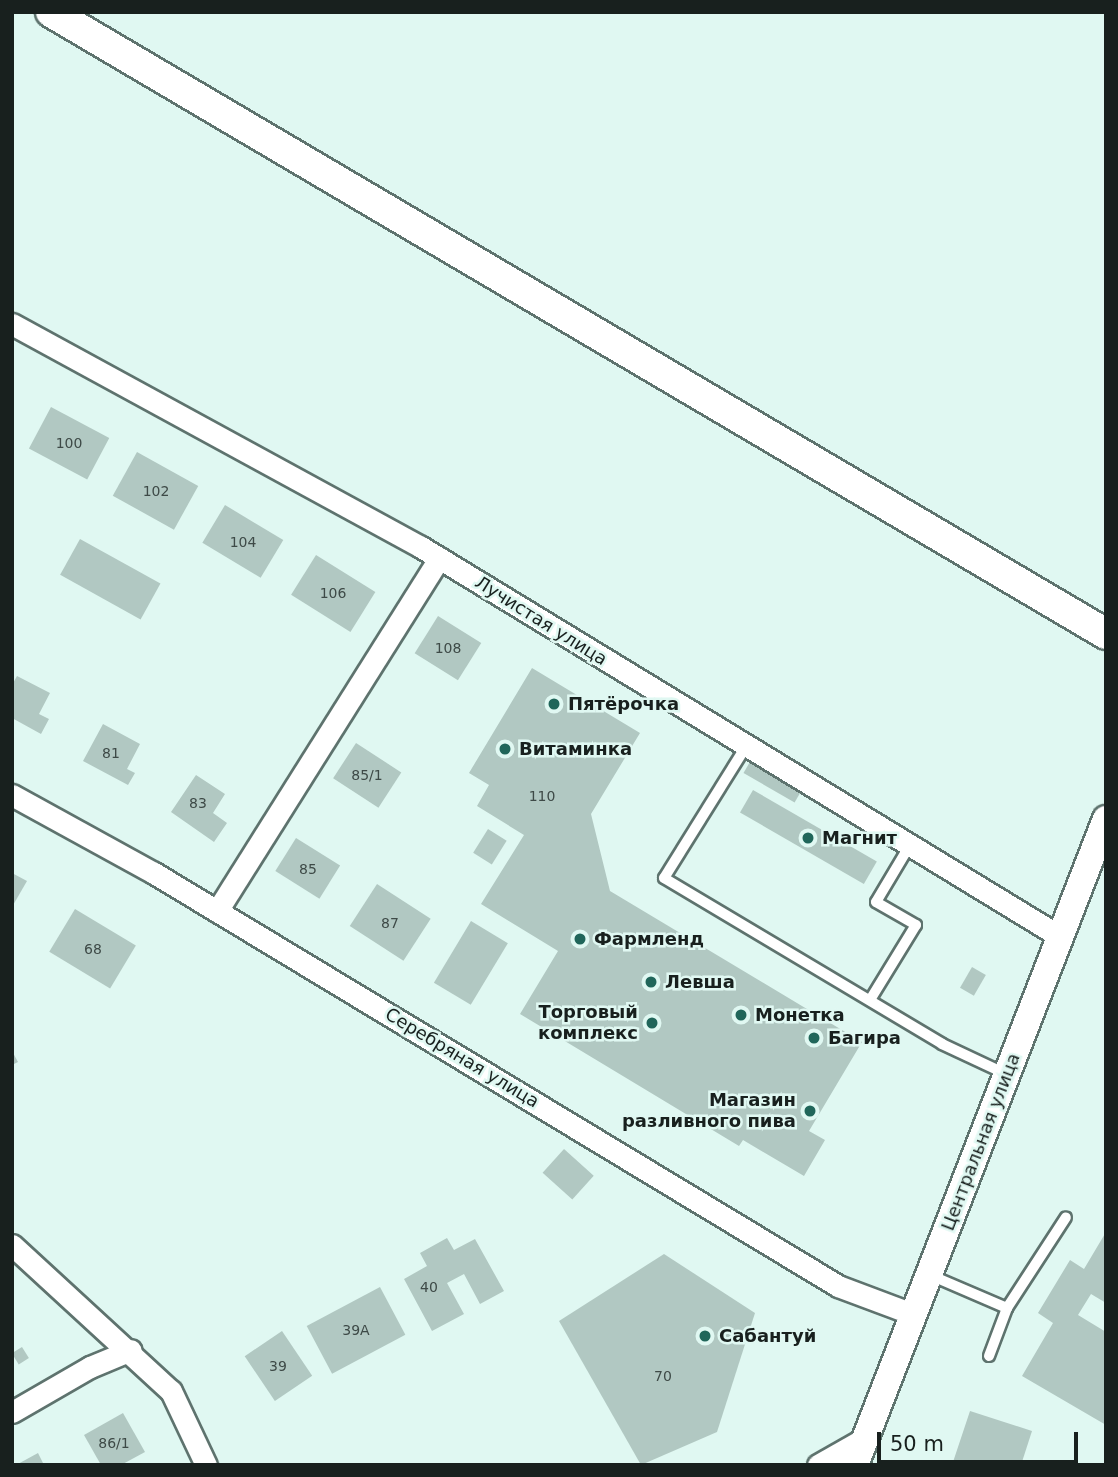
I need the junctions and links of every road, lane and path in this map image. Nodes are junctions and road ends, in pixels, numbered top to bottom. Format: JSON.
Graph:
{"nodes":[{"id":1,"x":51,"y":12,"type":"edge"},
{"id":2,"x":12,"y":324,"type":"edge"},
{"id":3,"x":439,"y":558,"type":"junction"},
{"id":4,"x":1106,"y":634,"type":"edge"},
{"id":5,"x":745,"y":748,"type":"junction"},
{"id":6,"x":12,"y":794,"type":"edge"},
{"id":7,"x":1106,"y":818,"type":"edge"},
{"id":8,"x":910,"y":845,"type":"junction"},
{"id":9,"x":217,"y":911,"type":"junction"},
{"id":10,"x":1059,"y":936,"type":"junction"},
{"id":11,"x":870,"y":1000,"type":"junction"},
{"id":12,"x":1006,"y":1074,"type":"junction"},
{"id":13,"x":1066,"y":1217,"type":"dead end"},
{"id":14,"x":12,"y":1245,"type":"edge"},
{"id":15,"x":930,"y":1275,"type":"junction"},
{"id":16,"x":1007,"y":1308,"type":"junction"},
{"id":17,"x":915,"y":1315,"type":"junction"},
{"id":18,"x":131,"y":1350,"type":"junction"},
{"id":19,"x":989,"y":1356,"type":"dead end"},
{"id":20,"x":12,"y":1412,"type":"edge"},
{"id":21,"x":867,"y":1437,"type":"junction"},
{"id":22,"x":206,"y":1465,"type":"edge"},
{"id":23,"x":818,"y":1465,"type":"edge"},
{"id":24,"x":855,"y":1465,"type":"edge"}],
"edges":[{"from":1,"to":4,"type":"main road"},
{"from":2,"to":3,"type":"street","name":"Лучистая улица"},
{"from":3,"to":5,"type":"street","name":"Лучистая улица"},
{"from":3,"to":9,"type":"street"},
{"from":5,"to":8,"type":"street","name":"Лучистая улица"},
{"from":5,"to":11,"type":"lane"},
{"from":6,"to":9,"type":"street","name":"Серебряная улица"},
{"from":7,"to":10,"type":"street","name":"Центральная улица"},
{"from":8,"to":10,"type":"street","name":"Лучистая улица"},
{"from":8,"to":11,"type":"lane"},
{"from":9,"to":17,"type":"street","name":"Серебряная улица"},
{"from":10,"to":12,"type":"street","name":"Центральная улица"},
{"from":11,"to":12,"type":"lane"},
{"from":12,"to":15,"type":"street","name":"Центральная улица"},
{"from":13,"to":16,"type":"lane"},
{"from":14,"to":18,"type":"street"},
{"from":15,"to":16,"type":"lane"},
{"from":15,"to":17,"type":"street","name":"Центральная улица"},
{"from":16,"to":19,"type":"lane"},
{"from":17,"to":21,"type":"street","name":"Центральная улица"},
{"from":18,"to":20,"type":"street"},
{"from":18,"to":22,"type":"street"},
{"from":21,"to":23,"type":"street"},
{"from":21,"to":24,"type":"street","name":"Центральная улица"}]}
